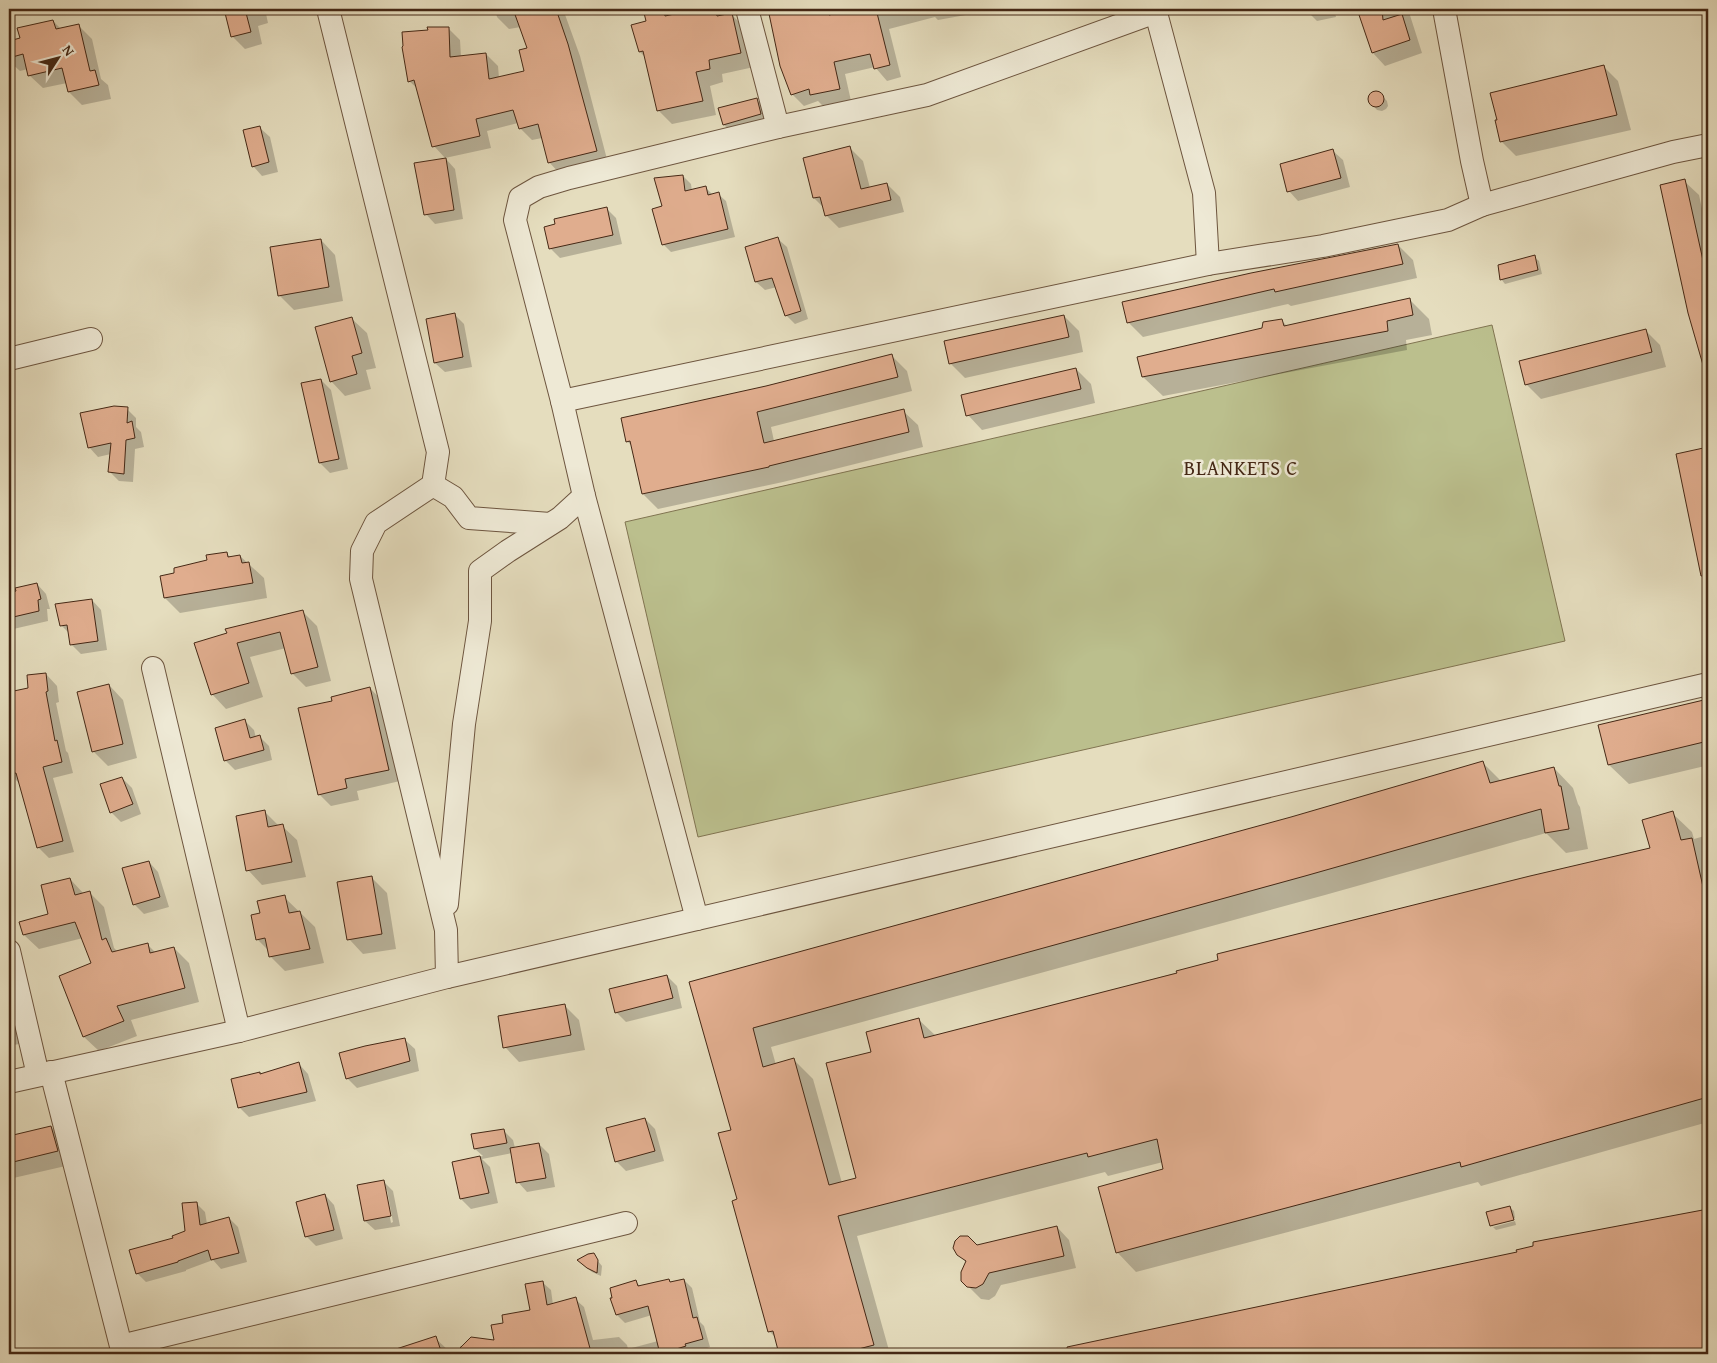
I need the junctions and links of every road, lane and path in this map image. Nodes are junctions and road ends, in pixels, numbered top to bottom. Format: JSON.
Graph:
{"nodes":[{"id":1,"x":328,"y":9,"type":"edge"},
{"id":2,"x":747,"y":9,"type":"edge"},
{"id":3,"x":1444,"y":9,"type":"edge"},
{"id":4,"x":1155,"y":10,"type":"edge"},
{"id":5,"x":778,"y":127,"type":"junction"},
{"id":6,"x":1708,"y":144,"type":"edge"},
{"id":7,"x":1482,"y":206,"type":"junction"},
{"id":8,"x":1208,"y":264,"type":"junction"},
{"id":9,"x":92,"y":339,"type":"dead end"},
{"id":10,"x":9,"y":359,"type":"edge"},
{"id":11,"x":562,"y":401,"type":"junction"},
{"id":12,"x":433,"y":485,"type":"junction"},
{"id":13,"x":584,"y":496,"type":"junction"},
{"id":14,"x":550,"y":524,"type":"junction"},
{"id":15,"x":154,"y":668,"type":"dead end"},
{"id":16,"x":1708,"y":684,"type":"edge"},
{"id":17,"x":697,"y":919,"type":"junction"},
{"id":18,"x":446,"y":930,"type":"junction"},
{"id":19,"x":9,"y":951,"type":"edge"},
{"id":20,"x":447,"y":977,"type":"junction"},
{"id":21,"x":239,"y":1031,"type":"junction"},
{"id":22,"x":44,"y":1074,"type":"junction"},
{"id":23,"x":9,"y":1082,"type":"edge"},
{"id":24,"x":626,"y":1223,"type":"dead end"},
{"id":25,"x":122,"y":1350,"type":"edge"}],
"edges":[{"from":1,"to":12,"type":"street"},
{"from":2,"to":5,"type":"street"},
{"from":3,"to":7,"type":"street"},
{"from":4,"to":5,"type":"street"},
{"from":4,"to":8,"type":"street"},
{"from":5,"to":11,"type":"street"},
{"from":6,"to":7,"type":"street"},
{"from":7,"to":8,"type":"street"},
{"from":8,"to":11,"type":"street"},
{"from":9,"to":10,"type":"street"},
{"from":11,"to":13,"type":"street"},
{"from":12,"to":14,"type":"street"},
{"from":12,"to":18,"type":"street"},
{"from":13,"to":14,"type":"street"},
{"from":13,"to":17,"type":"street"},
{"from":14,"to":18,"type":"street"},
{"from":15,"to":21,"type":"street"},
{"from":16,"to":17,"type":"street"},
{"from":17,"to":20,"type":"street"},
{"from":18,"to":20,"type":"street"},
{"from":19,"to":22,"type":"street"},
{"from":20,"to":21,"type":"street"},
{"from":21,"to":22,"type":"street"},
{"from":22,"to":23,"type":"street"},
{"from":22,"to":25,"type":"street"},
{"from":24,"to":25,"type":"street"}]}
